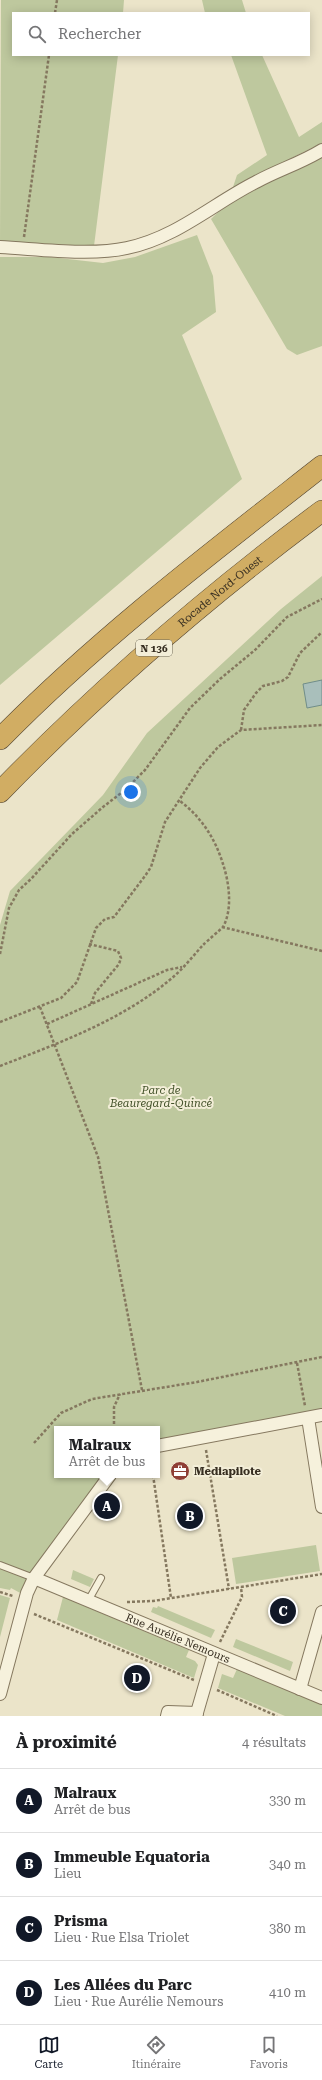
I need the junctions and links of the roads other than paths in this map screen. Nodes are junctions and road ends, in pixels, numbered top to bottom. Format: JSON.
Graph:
{"nodes":[{"id":1,"x":322,"y":150,"type":"edge"},
{"id":2,"x":0,"y":247,"type":"edge"},
{"id":3,"x":322,"y":466,"type":"edge"},
{"id":4,"x":322,"y":512,"type":"edge"},
{"id":5,"x":0,"y":738,"type":"edge"},
{"id":6,"x":0,"y":792,"type":"edge"},
{"id":7,"x":322,"y":1416,"type":"edge"},
{"id":8,"x":308,"y":1418,"type":"junction"},
{"id":9,"x":160,"y":1445,"type":"edge"},
{"id":10,"x":108,"y":1478,"type":"edge"},
{"id":11,"x":322,"y":1506,"type":"edge"},
{"id":12,"x":0,"y":1564,"type":"edge"},
{"id":13,"x":34,"y":1578,"type":"junction"},
{"id":14,"x":101,"y":1578,"type":"dead end"},
{"id":15,"x":88,"y":1601,"type":"junction"},
{"id":16,"x":322,"y":1612,"type":"edge"},
{"id":17,"x":214,"y":1654,"type":"junction"},
{"id":18,"x":300,"y":1689,"type":"junction"},
{"id":19,"x":0,"y":1694,"type":"edge"},
{"id":20,"x":322,"y":1698,"type":"edge"},
{"id":21,"x":197,"y":1715,"type":"edge"},
{"id":22,"x":167,"y":1716,"type":"edge"}],
"edges":[{"from":1,"to":2,"type":"street"},
{"from":3,"to":5,"type":"highway"},
{"from":4,"to":6,"type":"highway","name":"Rocade Nord-Ouest","number":"N 136"},
{"from":7,"to":8,"type":"street"},
{"from":8,"to":9,"type":"street"},
{"from":8,"to":11,"type":"street"},
{"from":10,"to":13,"type":"street"},
{"from":12,"to":13,"type":"lane"},
{"from":13,"to":15,"type":"street","name":"Rue Aurélie Nemours"},
{"from":13,"to":19,"type":"street"},
{"from":14,"to":15,"type":"lane"},
{"from":15,"to":17,"type":"street","name":"Rue Aurélie Nemours"},
{"from":16,"to":18,"type":"street"},
{"from":17,"to":18,"type":"street","name":"Rue Aurélie Nemours"},
{"from":17,"to":21,"type":"street"},
{"from":18,"to":20,"type":"street","name":"Rue Aurélie Nemours"},
{"from":21,"to":22,"type":"street"}]}
